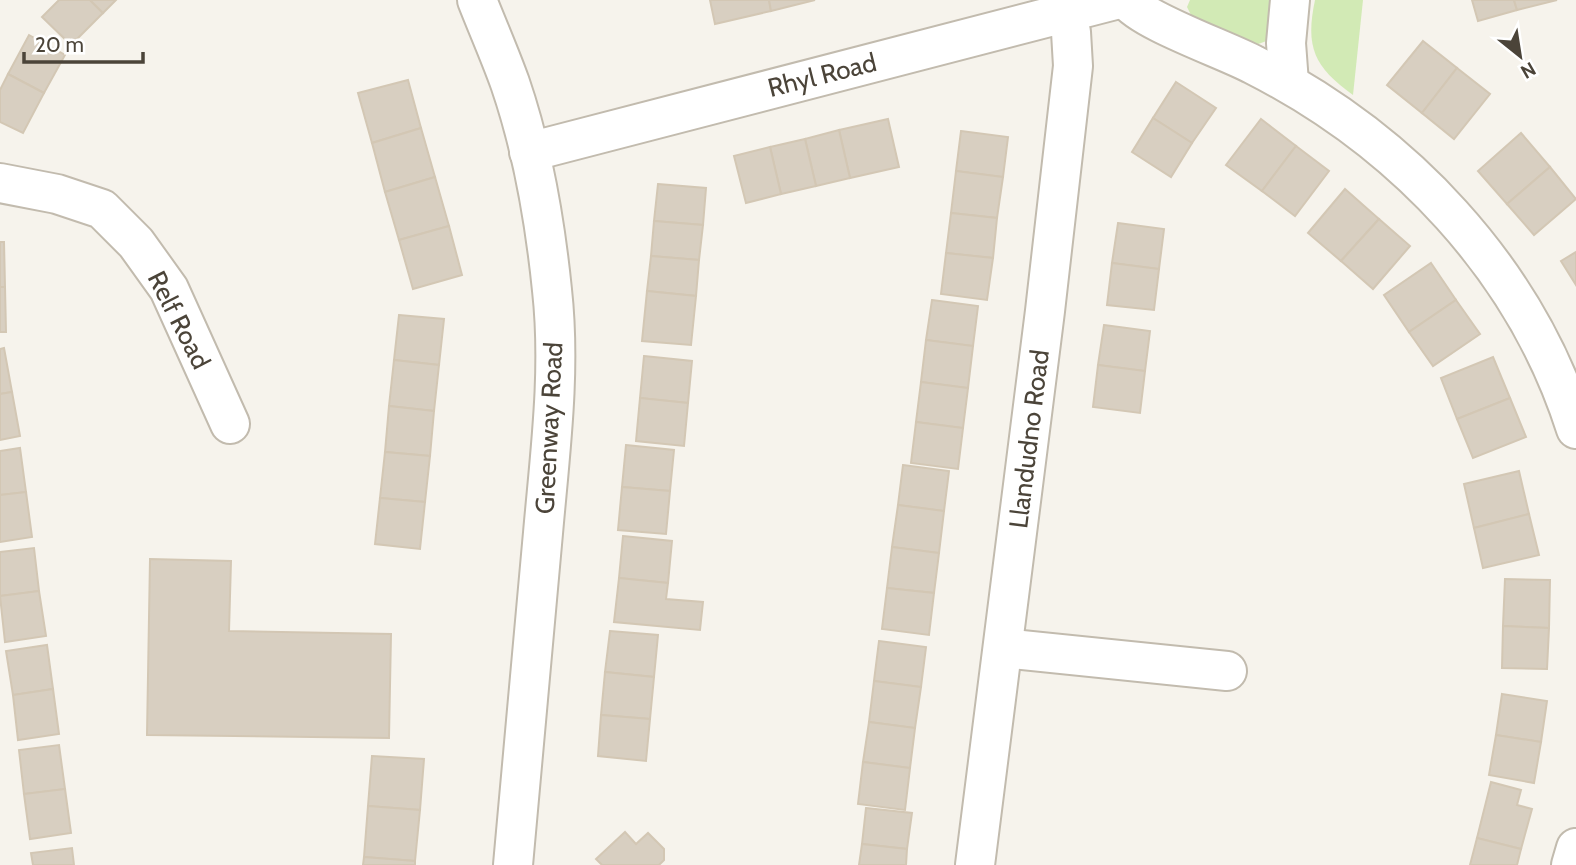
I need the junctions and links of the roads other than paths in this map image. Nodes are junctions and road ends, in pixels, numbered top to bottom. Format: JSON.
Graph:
{"nodes":[{"id":1,"x":477,"y":0,"type":"edge"},
{"id":2,"x":1115,"y":0,"type":"edge"},
{"id":3,"x":1127,"y":0,"type":"edge"},
{"id":4,"x":1290,"y":0,"type":"edge"},
{"id":5,"x":1065,"y":13,"type":"junction"},
{"id":6,"x":1289,"y":83,"type":"junction"},
{"id":7,"x":529,"y":152,"type":"junction"},
{"id":8,"x":0,"y":183,"type":"edge"},
{"id":9,"x":230,"y":424,"type":"dead end"},
{"id":10,"x":1576,"y":429,"type":"edge"},
{"id":11,"x":1003,"y":648,"type":"junction"},
{"id":12,"x":1227,"y":671,"type":"dead end"},
{"id":13,"x":1576,"y":848,"type":"edge"},
{"id":14,"x":513,"y":865,"type":"edge"},
{"id":15,"x":975,"y":865,"type":"edge"},
{"id":16,"x":1571,"y":865,"type":"edge"}],
"edges":[{"from":1,"to":7,"type":"street","name":"Greenway Road"},
{"from":2,"to":5,"type":"street","name":"Rhyl Road"},
{"from":3,"to":6,"type":"street"},
{"from":4,"to":6,"type":"street"},
{"from":5,"to":7,"type":"street","name":"Rhyl Road"},
{"from":5,"to":11,"type":"street","name":"Llandudno Road"},
{"from":6,"to":10,"type":"street"},
{"from":7,"to":14,"type":"street","name":"Greenway Road"},
{"from":8,"to":9,"type":"street","name":"Relf Road"},
{"from":11,"to":12,"type":"street"},
{"from":11,"to":15,"type":"street","name":"Llandudno Road"},
{"from":13,"to":16,"type":"street"}]}
